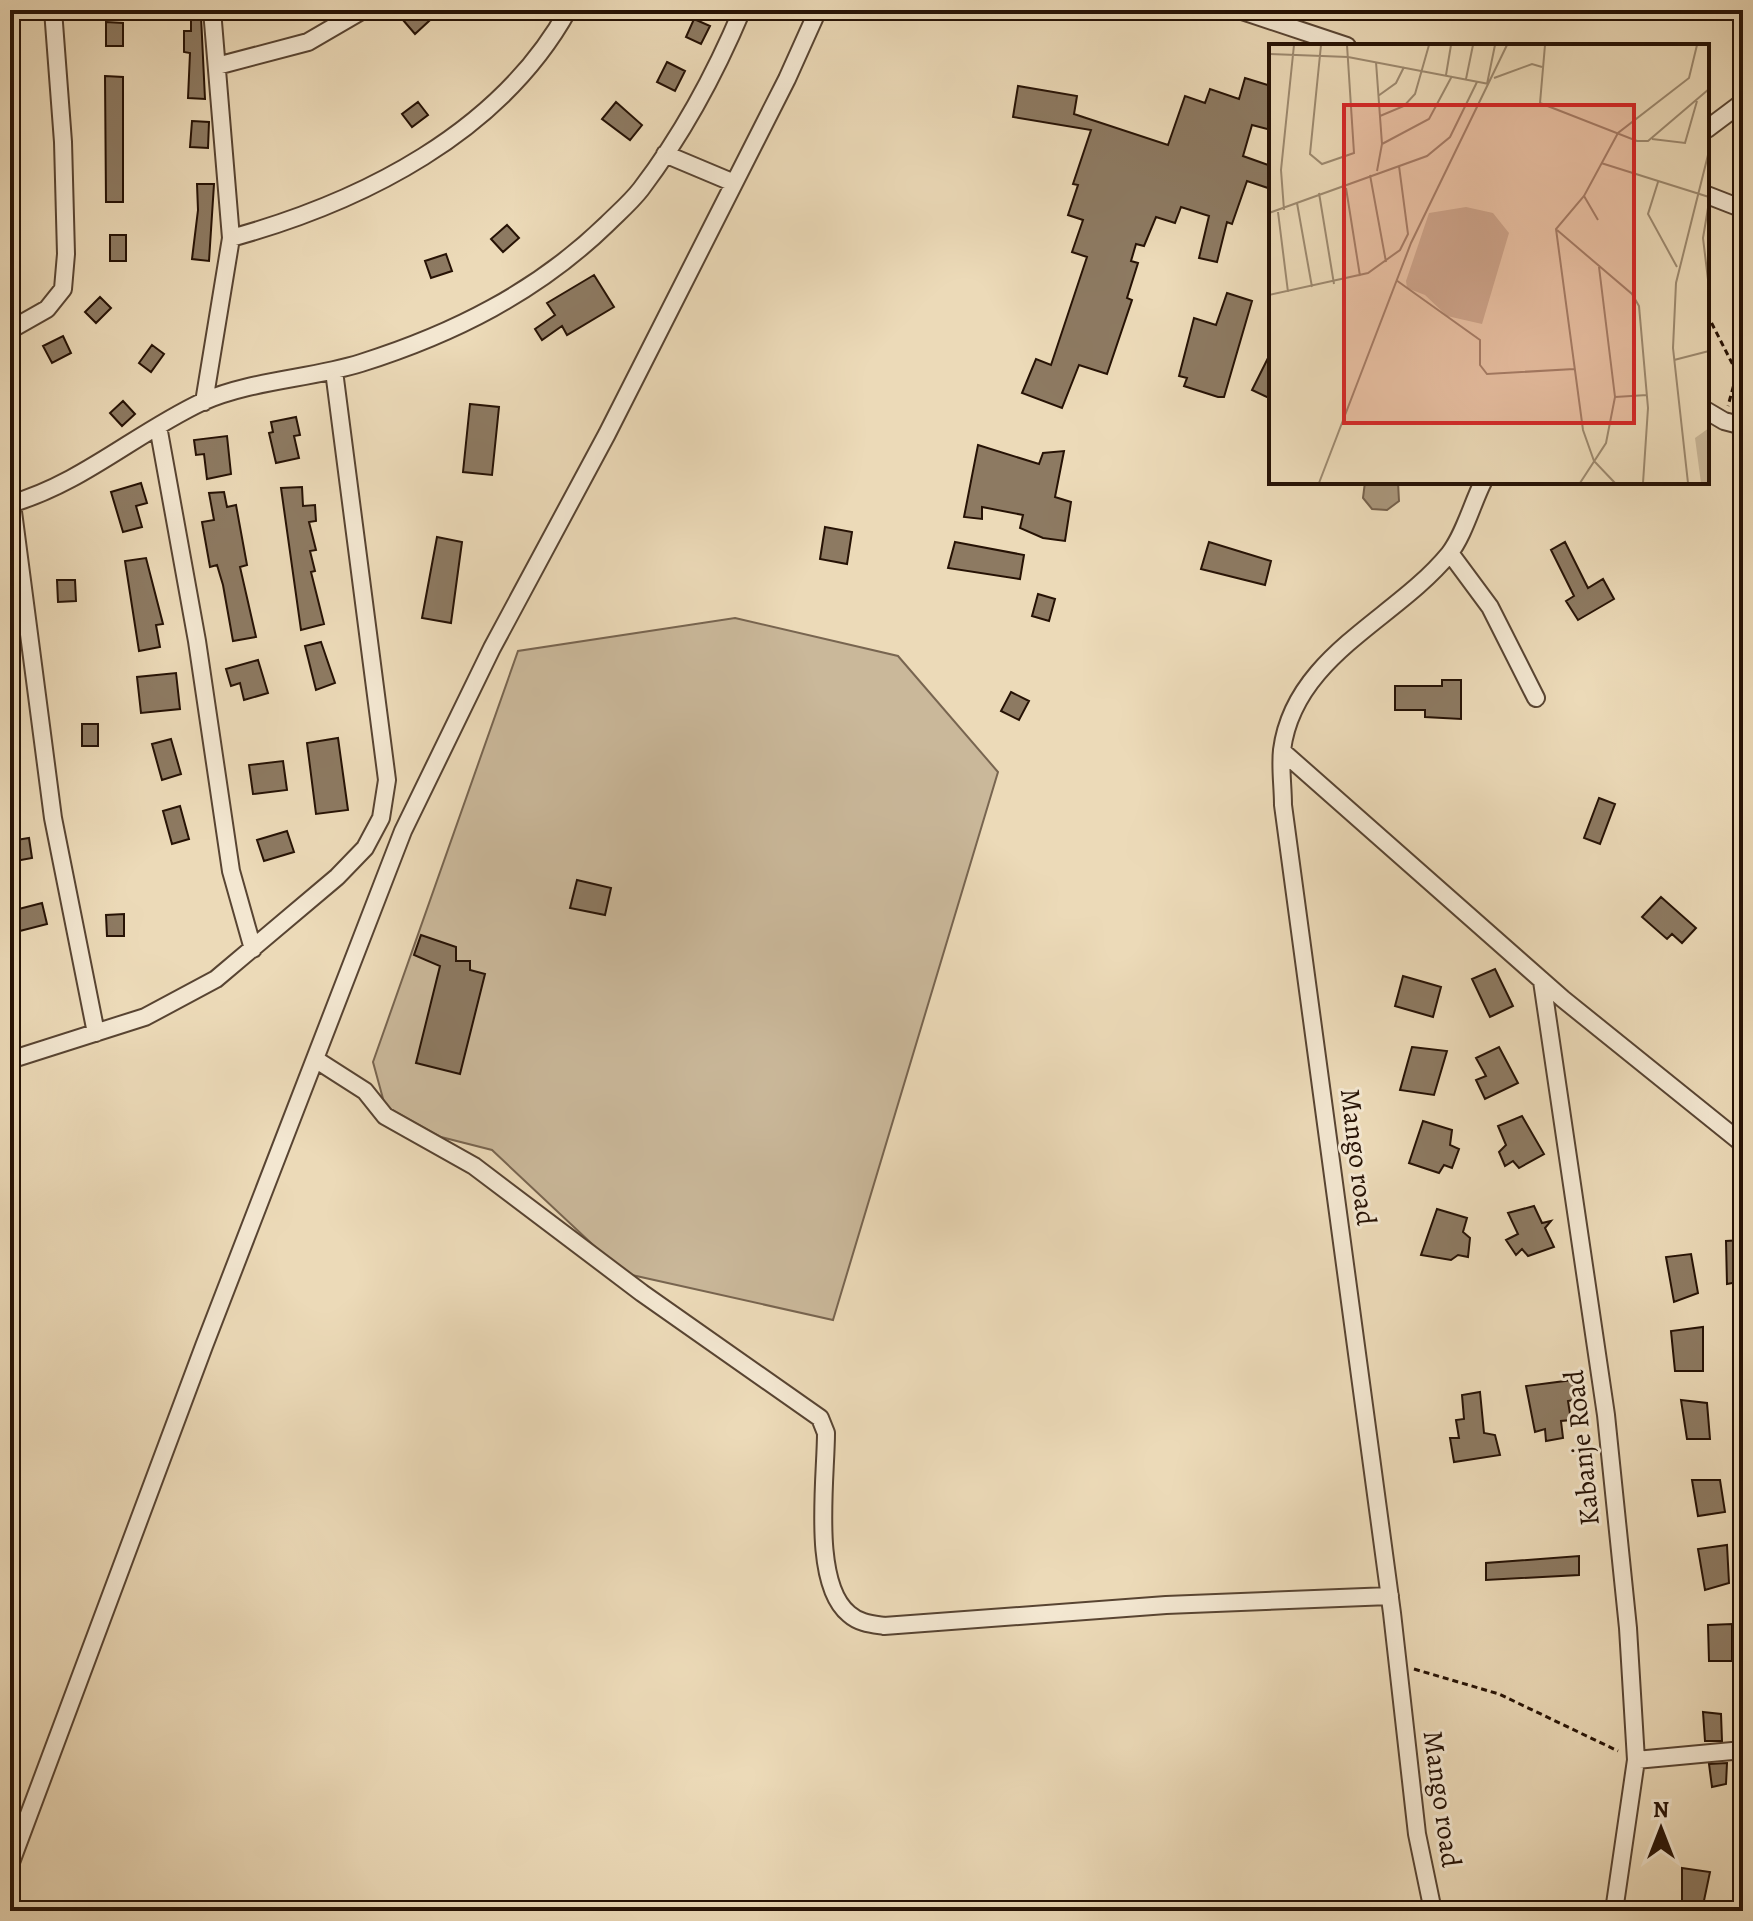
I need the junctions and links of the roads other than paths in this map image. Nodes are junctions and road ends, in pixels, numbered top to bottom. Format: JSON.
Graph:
{"nodes":[{"id":1,"x":53,"y":10,"type":"edge"},
{"id":2,"x":212,"y":10,"type":"edge"},
{"id":3,"x":363,"y":10,"type":"edge"},
{"id":4,"x":568,"y":10,"type":"edge"},
{"id":5,"x":742,"y":10,"type":"edge"},
{"id":6,"x":818,"y":10,"type":"edge"},
{"id":7,"x":1239,"y":10,"type":"edge"},
{"id":8,"x":1341,"y":44,"type":"edge"},
{"id":9,"x":217,"y":66,"type":"junction"},
{"id":10,"x":1743,"y":102,"type":"edge"},
{"id":11,"x":1709,"y":128,"type":"edge"},
{"id":12,"x":665,"y":154,"type":"junction"},
{"id":13,"x":734,"y":183,"type":"junction"},
{"id":14,"x":1709,"y":196,"type":"edge"},
{"id":15,"x":1743,"y":209,"type":"edge"},
{"id":16,"x":231,"y":238,"type":"junction"},
{"id":17,"x":10,"y":330,"type":"edge"},
{"id":18,"x":334,"y":371,"type":"junction"},
{"id":19,"x":204,"y":402,"type":"junction"},
{"id":20,"x":1709,"y":412,"type":"edge"},
{"id":21,"x":158,"y":426,"type":"junction"},
{"id":22,"x":1743,"y":426,"type":"edge"},
{"id":23,"x":1482,"y":484,"type":"edge"},
{"id":24,"x":11,"y":504,"type":"edge"},
{"id":25,"x":1450,"y":553,"type":"junction"},
{"id":26,"x":1536,"y":698,"type":"dead end"},
{"id":27,"x":1282,"y":751,"type":"junction"},
{"id":28,"x":381,"y":818,"type":"junction"},
{"id":29,"x":403,"y":831,"type":"junction"},
{"id":30,"x":253,"y":949,"type":"junction"},
{"id":31,"x":1542,"y":981,"type":"junction"},
{"id":32,"x":96,"y":1033,"type":"junction"},
{"id":33,"x":315,"y":1059,"type":"junction"},
{"id":34,"x":10,"y":1060,"type":"edge"},
{"id":35,"x":1743,"y":1144,"type":"edge"},
{"id":36,"x":1390,"y":1596,"type":"junction"},
{"id":37,"x":1743,"y":1750,"type":"edge"},
{"id":38,"x":1636,"y":1760,"type":"junction"},
{"id":39,"x":10,"y":1865,"type":"edge"},
{"id":40,"x":1433,"y":1911,"type":"edge"},
{"id":41,"x":1614,"y":1911,"type":"edge"}],
"edges":[{"from":1,"to":17,"type":"street"},
{"from":2,"to":9,"type":"street"},
{"from":3,"to":9,"type":"street"},
{"from":4,"to":16,"type":"street"},
{"from":5,"to":12,"type":"street"},
{"from":6,"to":13,"type":"street"},
{"from":7,"to":8,"type":"street"},
{"from":9,"to":16,"type":"street"},
{"from":10,"to":11,"type":"street"},
{"from":12,"to":13,"type":"street"},
{"from":12,"to":18,"type":"street"},
{"from":13,"to":29,"type":"street"},
{"from":14,"to":15,"type":"street"},
{"from":16,"to":19,"type":"street"},
{"from":18,"to":19,"type":"street"},
{"from":18,"to":28,"type":"street"},
{"from":19,"to":21,"type":"street"},
{"from":20,"to":22,"type":"street"},
{"from":21,"to":24,"type":"street"},
{"from":21,"to":30,"type":"street"},
{"from":23,"to":25,"type":"street","name":"Mango road"},
{"from":24,"to":32,"type":"street"},
{"from":25,"to":26,"type":"street"},
{"from":25,"to":27,"type":"street","name":"Mango road"},
{"from":27,"to":31,"type":"street"},
{"from":27,"to":36,"type":"street","name":"Mango road"},
{"from":28,"to":29,"type":"street"},
{"from":28,"to":30,"type":"street"},
{"from":29,"to":33,"type":"street"},
{"from":30,"to":32,"type":"street"},
{"from":31,"to":35,"type":"street"},
{"from":31,"to":38,"type":"street","name":"Kabanje Road"},
{"from":32,"to":34,"type":"street"},
{"from":33,"to":36,"type":"street"},
{"from":33,"to":39,"type":"street"},
{"from":36,"to":40,"type":"street","name":"Mango road"},
{"from":37,"to":38,"type":"street"},
{"from":38,"to":41,"type":"street","name":"Kabanje Road"}]}
